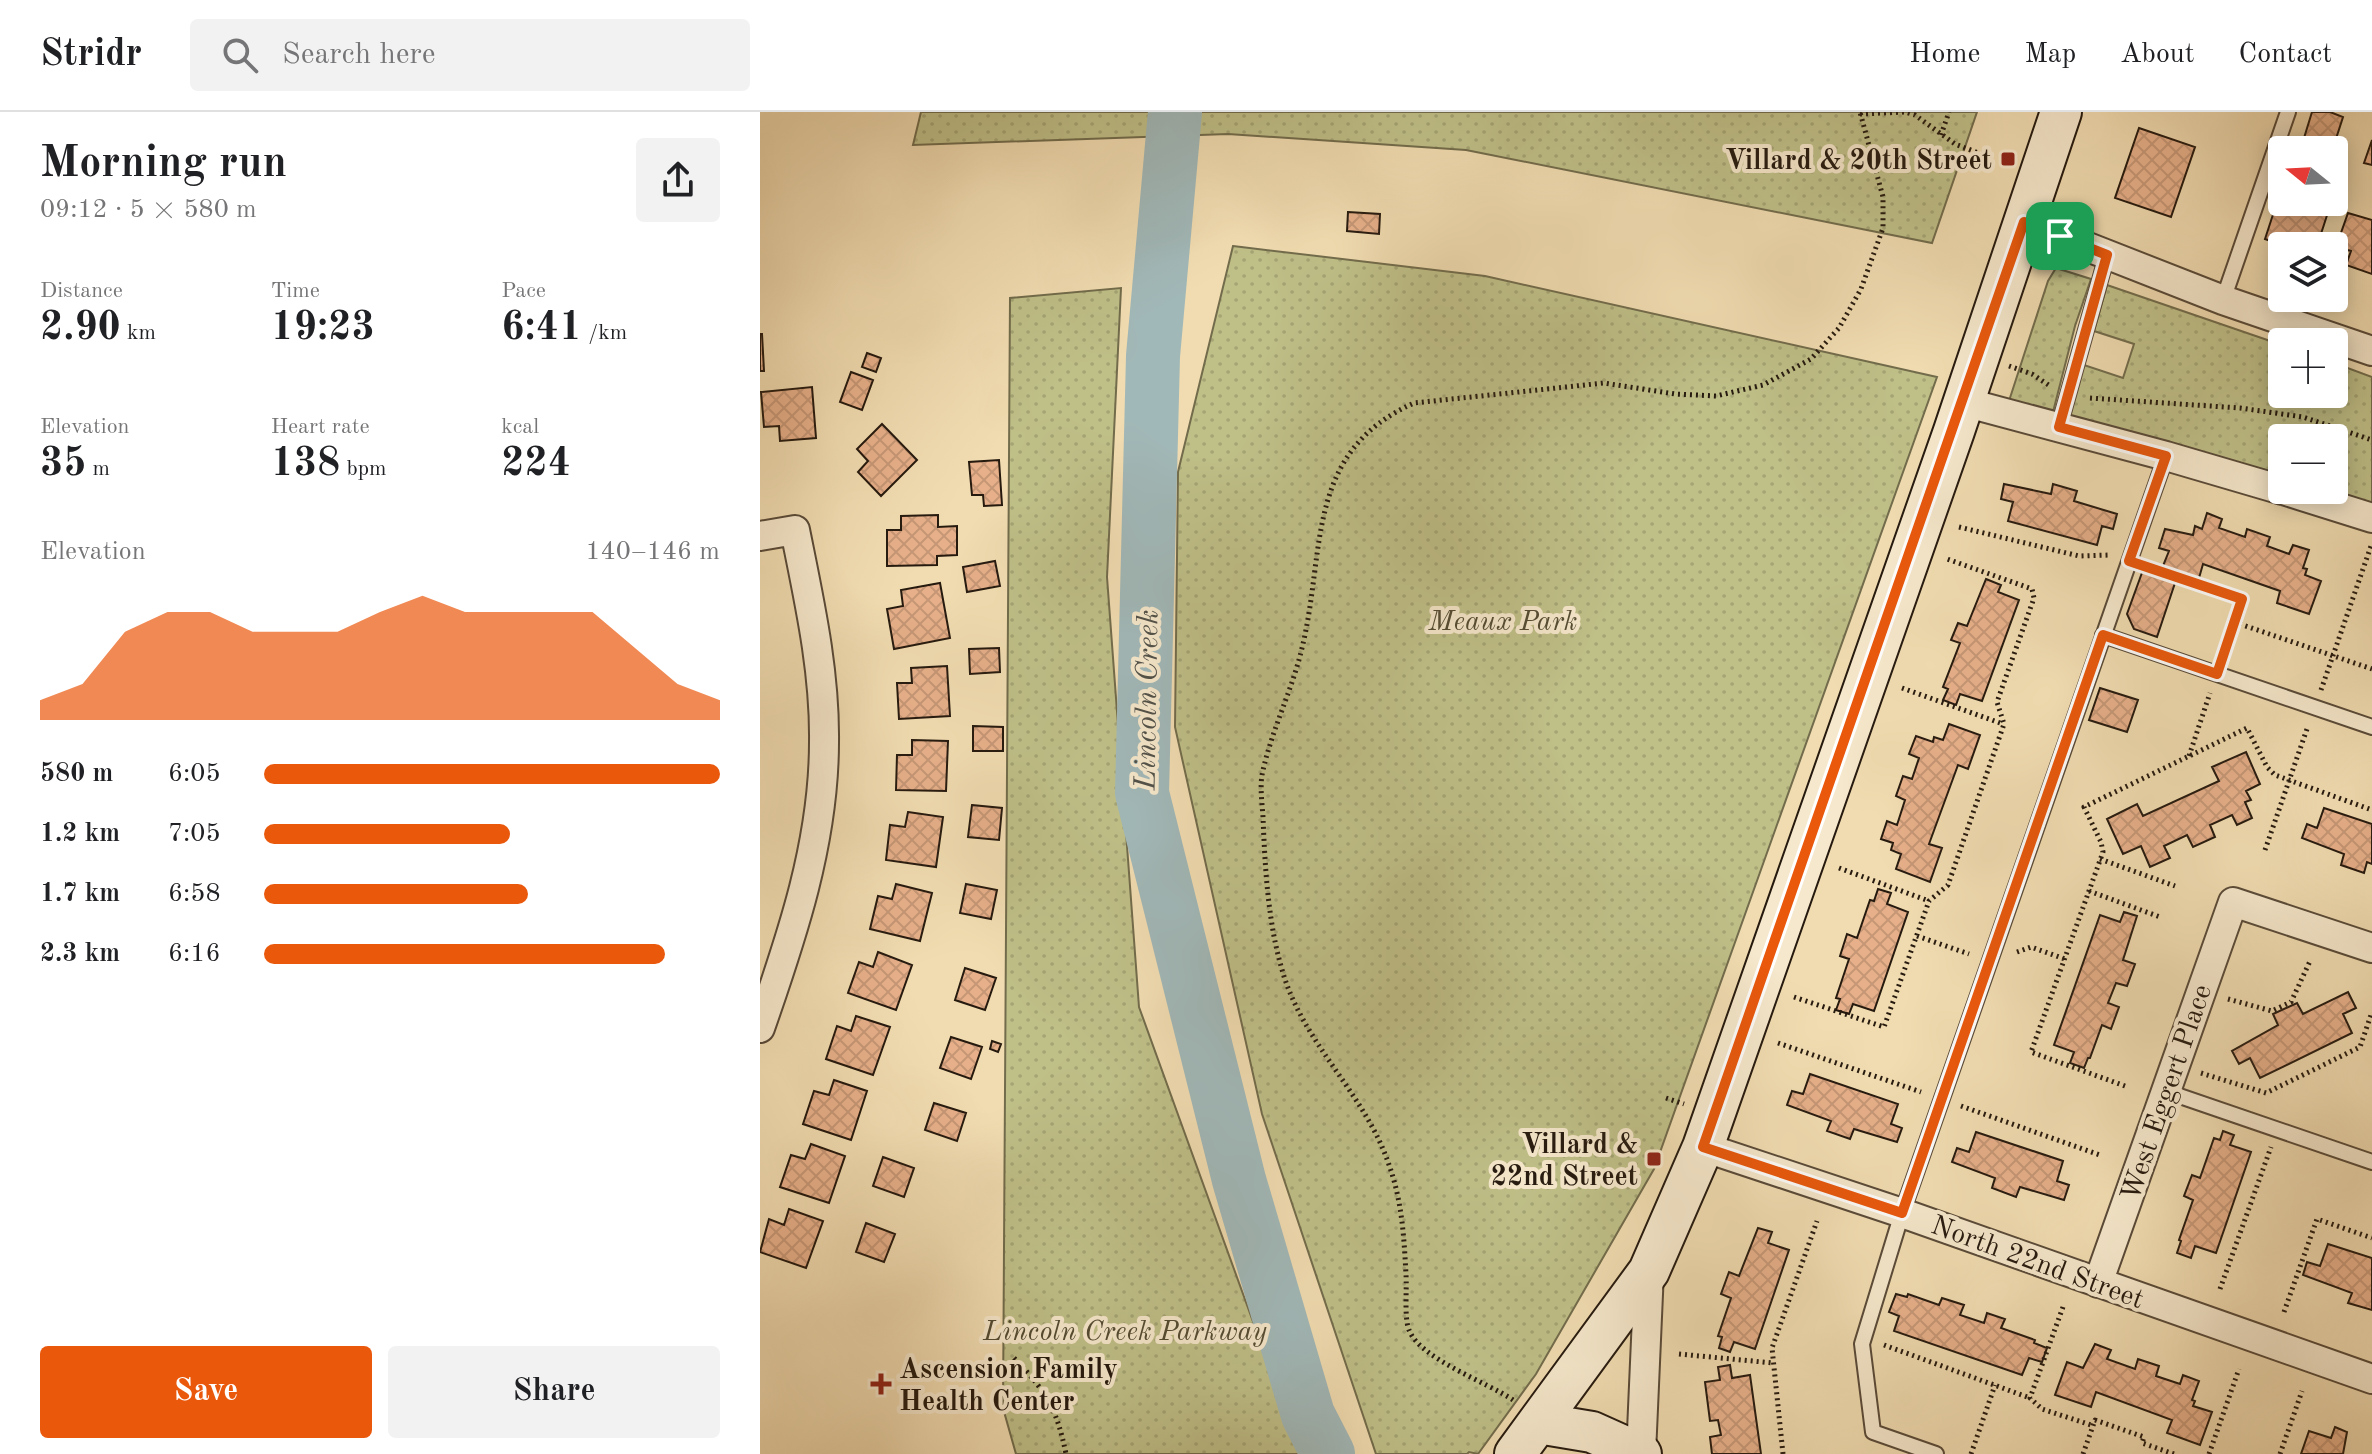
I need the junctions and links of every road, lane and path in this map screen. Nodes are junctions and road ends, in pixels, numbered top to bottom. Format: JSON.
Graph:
{"nodes":[{"id":1,"x":1949,"y":112,"type":"edge"},
{"id":2,"x":2061,"y":112,"type":"edge"},
{"id":3,"x":2288,"y":112,"type":"edge"},
{"id":4,"x":1860,"y":113,"type":"edge"},
{"id":5,"x":1941,"y":135,"type":"junction"},
{"id":6,"x":1989,"y":157,"type":"dead end"},
{"id":7,"x":2024,"y":222,"type":"junction"},
{"id":8,"x":2107,"y":255,"type":"junction"},
{"id":9,"x":2223,"y":300,"type":"junction"},
{"id":10,"x":2372,"y":351,"type":"edge"},
{"id":11,"x":1979,"y":356,"type":"junction"},
{"id":12,"x":2068,"y":393,"type":"junction"},
{"id":13,"x":1964,"y":402,"type":"junction"},
{"id":14,"x":2059,"y":427,"type":"junction"},
{"id":15,"x":2372,"y":440,"type":"edge"},
{"id":16,"x":2166,"y":456,"type":"junction"},
{"id":17,"x":2268,"y":486,"type":"edge"},
{"id":18,"x":2327,"y":504,"type":"edge"},
{"id":19,"x":2372,"y":518,"type":"edge"},
{"id":20,"x":1959,"y":527,"type":"dead end"},
{"id":21,"x":760,"y":536,"type":"edge"},
{"id":22,"x":1947,"y":559,"type":"dead end"},
{"id":23,"x":2129,"y":561,"type":"junction"},
{"id":24,"x":2234,"y":622,"type":"junction"},
{"id":25,"x":2103,"y":635,"type":"junction"},
{"id":26,"x":2372,"y":669,"type":"edge"},
{"id":27,"x":2217,"y":674,"type":"junction"},
{"id":28,"x":1902,"y":688,"type":"dead end"},
{"id":29,"x":2004,"y":724,"type":"junction"},
{"id":30,"x":2372,"y":727,"type":"edge"},
{"id":31,"x":2189,"y":756,"type":"junction"},
{"id":32,"x":2372,"y":810,"type":"edge"},
{"id":33,"x":2100,"y":859,"type":"junction"},
{"id":34,"x":1839,"y":868,"type":"dead end"},
{"id":35,"x":2175,"y":886,"type":"dead end"},
{"id":36,"x":2089,"y":891,"type":"junction"},
{"id":37,"x":1929,"y":901,"type":"junction"},
{"id":38,"x":2160,"y":917,"type":"dead end"},
{"id":39,"x":2372,"y":948,"type":"edge"},
{"id":40,"x":2311,"y":959,"type":"dead end"},
{"id":41,"x":1794,"y":997,"type":"dead end"},
{"id":42,"x":2227,"y":999,"type":"dead end"},
{"id":43,"x":2372,"y":1012,"type":"edge"},
{"id":44,"x":760,"y":1028,"type":"edge"},
{"id":45,"x":2200,"y":1073,"type":"dead end"},
{"id":46,"x":2125,"y":1086,"type":"dead end"},
{"id":47,"x":2165,"y":1091,"type":"junction"},
{"id":48,"x":1666,"y":1098,"type":"dead end"},
{"id":49,"x":1684,"y":1104,"type":"dead end"},
{"id":50,"x":2277,"y":1129,"type":"junction"},
{"id":51,"x":1703,"y":1147,"type":"junction"},
{"id":52,"x":2372,"y":1162,"type":"edge"},
{"id":53,"x":1902,"y":1213,"type":"junction"},
{"id":54,"x":1817,"y":1221,"type":"dead end"},
{"id":55,"x":2372,"y":1238,"type":"edge"},
{"id":56,"x":1649,"y":1271,"type":"junction"},
{"id":57,"x":2098,"y":1283,"type":"junction"},
{"id":58,"x":2220,"y":1289,"type":"dead end"},
{"id":59,"x":2063,"y":1307,"type":"dead end"},
{"id":60,"x":2284,"y":1312,"type":"dead end"},
{"id":61,"x":1863,"y":1338,"type":"junction"},
{"id":62,"x":1679,"y":1354,"type":"dead end"},
{"id":63,"x":1014,"y":1358,"type":"dead end"},
{"id":64,"x":1773,"y":1363,"type":"junction"},
{"id":65,"x":2239,"y":1369,"type":"dead end"},
{"id":66,"x":2372,"y":1379,"type":"edge"},
{"id":67,"x":1995,"y":1385,"type":"junction"},
{"id":68,"x":2302,"y":1391,"type":"dead end"},
{"id":69,"x":2030,"y":1398,"type":"junction"},
{"id":70,"x":1523,"y":1426,"type":"edge"},
{"id":71,"x":2094,"y":1426,"type":"junction"},
{"id":72,"x":1066,"y":1454,"type":"edge"},
{"id":73,"x":1641,"y":1454,"type":"edge"},
{"id":74,"x":1783,"y":1454,"type":"edge"},
{"id":75,"x":1936,"y":1454,"type":"edge"},
{"id":76,"x":1971,"y":1454,"type":"edge"},
{"id":77,"x":2083,"y":1454,"type":"edge"},
{"id":78,"x":2174,"y":1454,"type":"edge"},
{"id":79,"x":2209,"y":1454,"type":"edge"},
{"id":80,"x":2280,"y":1454,"type":"edge"}],
"edges":[{"from":1,"to":5,"type":"path"},
{"from":2,"to":7,"type":"street"},
{"from":3,"to":9,"type":"lane"},
{"from":4,"to":5,"type":"path"},
{"from":4,"to":70,"type":"path"},
{"from":5,"to":6,"type":"path"},
{"from":7,"to":8,"type":"street"},
{"from":7,"to":11,"type":"street"},
{"from":8,"to":9,"type":"street"},
{"from":8,"to":12,"type":"lane"},
{"from":9,"to":10,"type":"street"},
{"from":11,"to":12,"type":"path"},
{"from":11,"to":13,"type":"street"},
{"from":12,"to":14,"type":"lane"},
{"from":12,"to":15,"type":"path"},
{"from":13,"to":14,"type":"street"},
{"from":13,"to":51,"type":"street"},
{"from":14,"to":16,"type":"street"},
{"from":16,"to":17,"type":"street"},
{"from":16,"to":23,"type":"lane"},
{"from":18,"to":19,"type":"street"},
{"from":20,"to":23,"type":"path"},
{"from":21,"to":44,"type":"street"},
{"from":22,"to":29,"type":"path"},
{"from":23,"to":24,"type":"path"},
{"from":23,"to":25,"type":"lane"},
{"from":24,"to":26,"type":"path"},
{"from":24,"to":27,"type":"path"},
{"from":25,"to":27,"type":"lane"},
{"from":25,"to":53,"type":"lane"},
{"from":27,"to":30,"type":"lane"},
{"from":27,"to":31,"type":"path"},
{"from":28,"to":29,"type":"path"},
{"from":29,"to":37,"type":"path"},
{"from":31,"to":32,"type":"path"},
{"from":31,"to":33,"type":"path"},
{"from":33,"to":35,"type":"path"},
{"from":33,"to":36,"type":"path"},
{"from":34,"to":37,"type":"path"},
{"from":36,"to":38,"type":"path"},
{"from":36,"to":46,"type":"path"},
{"from":37,"to":41,"type":"path"},
{"from":39,"to":47,"type":"street","name":"West Eggert Place"},
{"from":40,"to":42,"type":"path"},
{"from":43,"to":45,"type":"path"},
{"from":47,"to":50,"type":"lane"},
{"from":47,"to":57,"type":"street","name":"West Eggert Place"},
{"from":48,"to":49,"type":"path"},
{"from":50,"to":52,"type":"lane"},
{"from":50,"to":58,"type":"path"},
{"from":51,"to":53,"type":"street","name":"North 22nd Street"},
{"from":51,"to":56,"type":"street"},
{"from":53,"to":57,"type":"street","name":"North 22nd Street"},
{"from":53,"to":61,"type":"lane"},
{"from":54,"to":64,"type":"path"},
{"from":55,"to":60,"type":"path"},
{"from":56,"to":70,"type":"street"},
{"from":56,"to":73,"type":"street"},
{"from":57,"to":66,"type":"street","name":"North 22nd Street"},
{"from":59,"to":69,"type":"path"},
{"from":61,"to":67,"type":"path"},
{"from":61,"to":75,"type":"lane"},
{"from":62,"to":64,"type":"path"},
{"from":63,"to":72,"type":"path"},
{"from":64,"to":74,"type":"path"},
{"from":65,"to":79,"type":"path"},
{"from":67,"to":69,"type":"path"},
{"from":67,"to":76,"type":"path"},
{"from":68,"to":80,"type":"path"},
{"from":69,"to":71,"type":"path"},
{"from":70,"to":73,"type":"street"},
{"from":71,"to":77,"type":"path"},
{"from":71,"to":78,"type":"path"}]}
